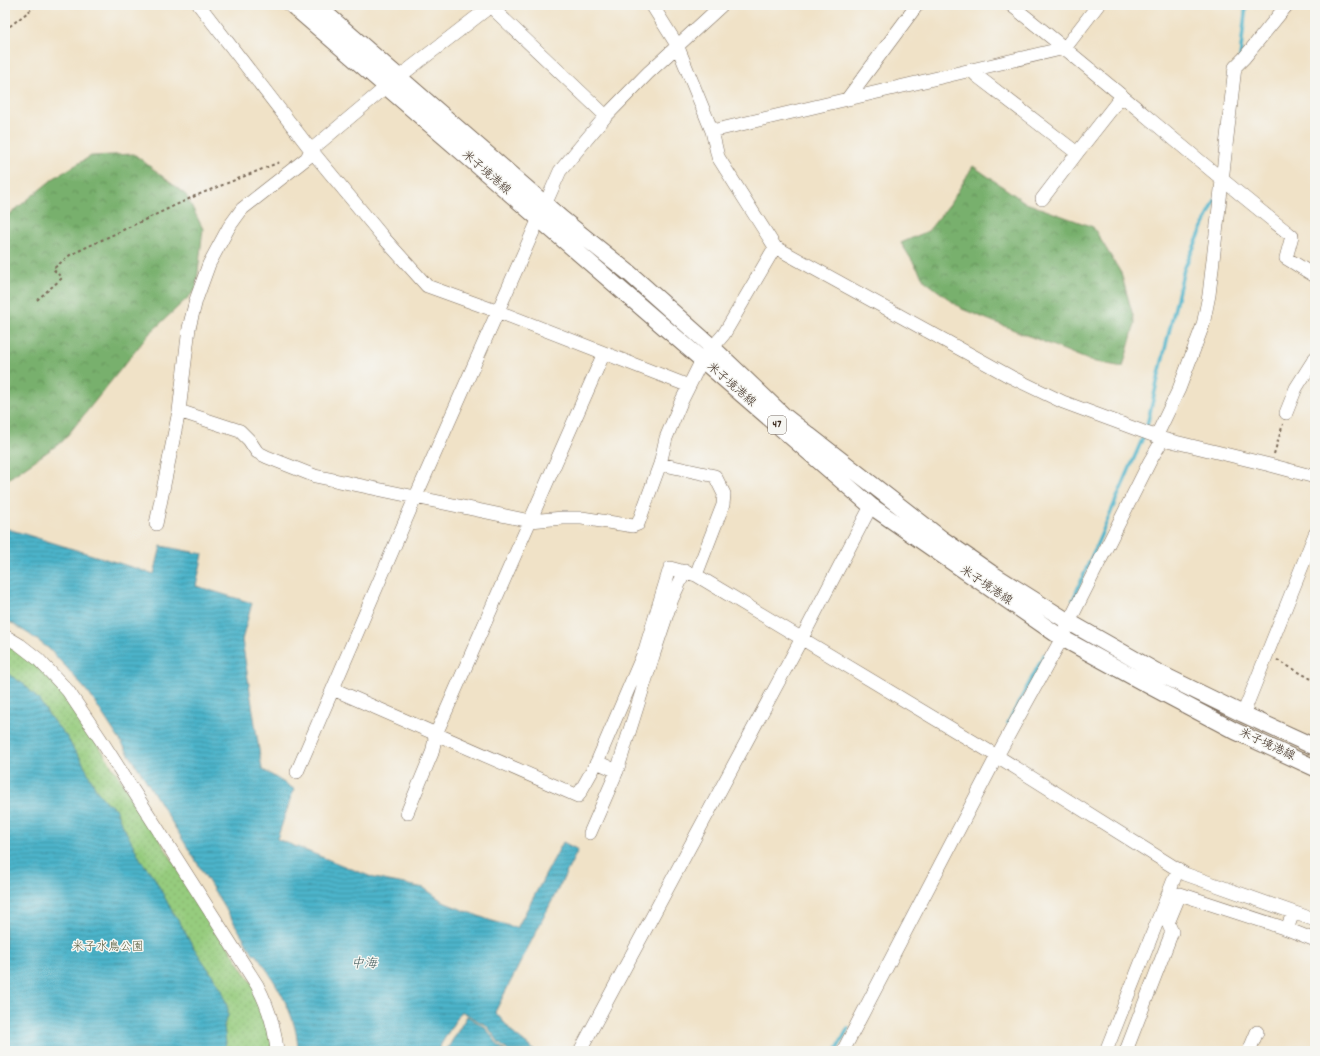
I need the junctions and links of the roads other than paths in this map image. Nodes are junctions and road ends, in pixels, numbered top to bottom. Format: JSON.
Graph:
{"nodes":[{"id":1,"x":199,"y":5,"type":"edge"},
{"id":2,"x":292,"y":5,"type":"edge"},
{"id":3,"x":316,"y":5,"type":"edge"},
{"id":4,"x":652,"y":5,"type":"edge"},
{"id":5,"x":722,"y":5,"type":"edge"},
{"id":6,"x":917,"y":5,"type":"edge"},
{"id":7,"x":1011,"y":5,"type":"edge"},
{"id":8,"x":1098,"y":5,"type":"edge"},
{"id":9,"x":1287,"y":5,"type":"edge"},
{"id":10,"x":490,"y":6,"type":"edge"},
{"id":11,"x":677,"y":45,"type":"junction"},
{"id":12,"x":1065,"y":48,"type":"junction"},
{"id":13,"x":971,"y":70,"type":"junction"},
{"id":14,"x":400,"y":78,"type":"junction"},
{"id":15,"x":386,"y":87,"type":"junction"},
{"id":16,"x":1122,"y":96,"type":"junction"},
{"id":17,"x":848,"y":98,"type":"junction"},
{"id":18,"x":606,"y":116,"type":"junction"},
{"id":19,"x":712,"y":131,"type":"junction"},
{"id":20,"x":311,"y":150,"type":"junction"},
{"id":21,"x":1077,"y":153,"type":"junction"},
{"id":22,"x":1222,"y":180,"type":"junction"},
{"id":23,"x":1042,"y":199,"type":"dead end"},
{"id":24,"x":543,"y":212,"type":"junction"},
{"id":25,"x":776,"y":247,"type":"junction"},
{"id":26,"x":1315,"y":276,"type":"edge"},
{"id":27,"x":498,"y":312,"type":"junction"},
{"id":28,"x":713,"y":348,"type":"junction"},
{"id":29,"x":604,"y":353,"type":"junction"},
{"id":30,"x":1315,"y":358,"type":"edge"},
{"id":31,"x":702,"y":360,"type":"junction"},
{"id":32,"x":689,"y":386,"type":"junction"},
{"id":33,"x":179,"y":411,"type":"junction"},
{"id":34,"x":1286,"y":413,"type":"road end"},
{"id":35,"x":1160,"y":438,"type":"junction"},
{"id":36,"x":660,"y":464,"type":"junction"},
{"id":37,"x":1315,"y":478,"type":"edge"},
{"id":38,"x":416,"y":496,"type":"junction"},
{"id":39,"x":871,"y":506,"type":"junction"},
{"id":40,"x":530,"y":521,"type":"junction"},
{"id":41,"x":156,"y":524,"type":"dead end"},
{"id":42,"x":1315,"y":534,"type":"edge"},
{"id":43,"x":690,"y":573,"type":"junction"},
{"id":44,"x":1069,"y":622,"type":"junction"},
{"id":45,"x":5,"y":636,"type":"edge"},
{"id":46,"x":802,"y":638,"type":"junction"},
{"id":47,"x":1062,"y":638,"type":"junction"},
{"id":48,"x":650,"y":652,"type":"junction"},
{"id":49,"x":333,"y":689,"type":"junction"},
{"id":50,"x":1243,"y":714,"type":"junction"},
{"id":51,"x":436,"y":734,"type":"junction"},
{"id":52,"x":1315,"y":747,"type":"edge"},
{"id":53,"x":997,"y":756,"type":"junction"},
{"id":54,"x":597,"y":762,"type":"junction"},
{"id":55,"x":1315,"y":768,"type":"edge"},
{"id":56,"x":617,"y":771,"type":"junction"},
{"id":57,"x":297,"y":772,"type":"dead end"},
{"id":58,"x":407,"y":813,"type":"dead end"},
{"id":59,"x":590,"y":833,"type":"dead end"},
{"id":60,"x":1178,"y":869,"type":"junction"},
{"id":61,"x":1293,"y":913,"type":"junction"},
{"id":62,"x":1315,"y":920,"type":"edge"},
{"id":63,"x":1287,"y":929,"type":"junction"},
{"id":64,"x":1315,"y":940,"type":"edge"},
{"id":65,"x":1257,"y":1032,"type":"dead end"},
{"id":66,"x":277,"y":1051,"type":"edge"},
{"id":67,"x":580,"y":1051,"type":"edge"},
{"id":68,"x":843,"y":1051,"type":"edge"},
{"id":69,"x":1106,"y":1051,"type":"edge"},
{"id":70,"x":1126,"y":1051,"type":"edge"},
{"id":71,"x":1249,"y":1051,"type":"edge"}],
"edges":[{"from":1,"to":20,"type":"street"},
{"from":2,"to":15,"type":"main road","name":"米子境港線","number":"47"},
{"from":3,"to":14,"type":"main road","name":"米子境港線","number":"47"},
{"from":4,"to":11,"type":"street"},
{"from":5,"to":11,"type":"street"},
{"from":6,"to":17,"type":"street"},
{"from":7,"to":12,"type":"street"},
{"from":8,"to":12,"type":"street"},
{"from":9,"to":22,"type":"street"},
{"from":10,"to":14,"type":"street"},
{"from":10,"to":18,"type":"street"},
{"from":11,"to":18,"type":"street"},
{"from":11,"to":19,"type":"street"},
{"from":12,"to":13,"type":"street"},
{"from":12,"to":16,"type":"street"},
{"from":13,"to":17,"type":"street"},
{"from":13,"to":21,"type":"street"},
{"from":14,"to":15,"type":"street"},
{"from":14,"to":24,"type":"main road","name":"米子境港線","number":"47"},
{"from":15,"to":20,"type":"street"},
{"from":15,"to":24,"type":"main road","name":"米子境港線","number":"47"},
{"from":16,"to":21,"type":"street"},
{"from":16,"to":22,"type":"street"},
{"from":17,"to":19,"type":"street"},
{"from":18,"to":24,"type":"street"},
{"from":19,"to":25,"type":"street"},
{"from":20,"to":27,"type":"street"},
{"from":20,"to":33,"type":"street"},
{"from":21,"to":23,"type":"street"},
{"from":22,"to":26,"type":"street"},
{"from":22,"to":35,"type":"street"},
{"from":24,"to":27,"type":"street"},
{"from":24,"to":28,"type":"main road","name":"米子境港線","number":"47"},
{"from":24,"to":31,"type":"main road","name":"米子境港線","number":"47"},
{"from":25,"to":28,"type":"street"},
{"from":25,"to":35,"type":"street"},
{"from":27,"to":29,"type":"street"},
{"from":27,"to":38,"type":"street"},
{"from":28,"to":31,"type":"street"},
{"from":28,"to":44,"type":"main road","name":"米子境港線","number":"47"},
{"from":29,"to":32,"type":"street"},
{"from":29,"to":40,"type":"street"},
{"from":30,"to":34,"type":"street"},
{"from":31,"to":32,"type":"street"},
{"from":31,"to":39,"type":"main road","name":"米子境港線","number":"47"},
{"from":32,"to":36,"type":"street"},
{"from":33,"to":38,"type":"street"},
{"from":33,"to":41,"type":"street"},
{"from":35,"to":37,"type":"street"},
{"from":35,"to":44,"type":"street"},
{"from":36,"to":40,"type":"street"},
{"from":36,"to":43,"type":"street"},
{"from":38,"to":40,"type":"street"},
{"from":38,"to":49,"type":"street"},
{"from":39,"to":46,"type":"street"},
{"from":39,"to":47,"type":"main road","name":"米子境港線","number":"47"},
{"from":40,"to":51,"type":"street"},
{"from":42,"to":50,"type":"street"},
{"from":43,"to":46,"type":"street"},
{"from":43,"to":48,"type":"street"},
{"from":44,"to":47,"type":"street"},
{"from":44,"to":50,"type":"main road","name":"米子境港線","number":"47"},
{"from":45,"to":66,"type":"street"},
{"from":46,"to":53,"type":"street"},
{"from":46,"to":67,"type":"street"},
{"from":47,"to":53,"type":"street"},
{"from":47,"to":55,"type":"main road","name":"米子境港線","number":"47"},
{"from":48,"to":54,"type":"street"},
{"from":48,"to":56,"type":"street"},
{"from":49,"to":51,"type":"street"},
{"from":49,"to":57,"type":"street"},
{"from":50,"to":52,"type":"main road","name":"米子境港線","number":"47"},
{"from":51,"to":54,"type":"street"},
{"from":51,"to":58,"type":"street"},
{"from":53,"to":60,"type":"street"},
{"from":53,"to":68,"type":"street"},
{"from":54,"to":56,"type":"street"},
{"from":56,"to":59,"type":"street"},
{"from":60,"to":61,"type":"street"},
{"from":60,"to":69,"type":"street"},
{"from":61,"to":62,"type":"street"},
{"from":61,"to":63,"type":"street"},
{"from":63,"to":64,"type":"street"},
{"from":63,"to":70,"type":"street"},
{"from":65,"to":71,"type":"street"}]}
